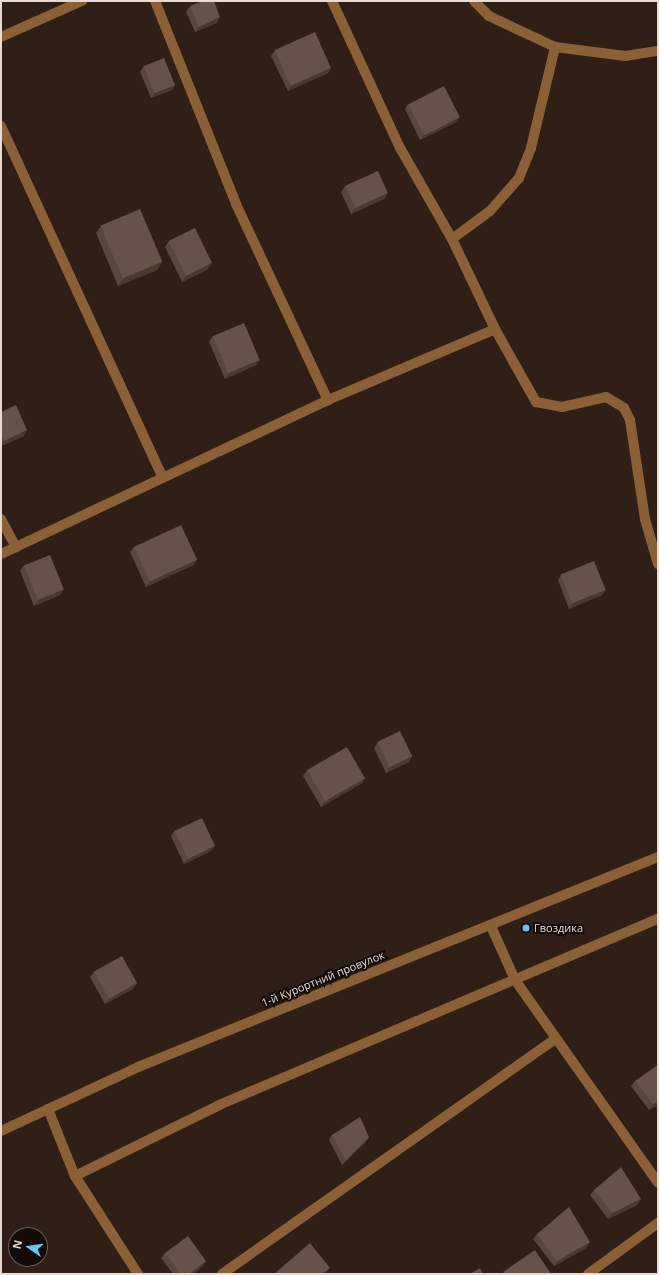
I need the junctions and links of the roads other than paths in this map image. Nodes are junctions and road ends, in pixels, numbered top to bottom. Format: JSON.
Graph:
{"nodes":[{"id":1,"x":82,"y":1,"type":"edge"},
{"id":2,"x":155,"y":1,"type":"edge"},
{"id":3,"x":332,"y":1,"type":"edge"},
{"id":4,"x":474,"y":1,"type":"edge"},
{"id":5,"x":1,"y":37,"type":"edge"},
{"id":6,"x":555,"y":47,"type":"junction"},
{"id":7,"x":658,"y":51,"type":"edge"},
{"id":8,"x":1,"y":126,"type":"edge"},
{"id":9,"x":452,"y":239,"type":"junction"},
{"id":10,"x":495,"y":329,"type":"junction"},
{"id":11,"x":328,"y":400,"type":"junction"},
{"id":12,"x":163,"y":478,"type":"junction"},
{"id":13,"x":1,"y":519,"type":"edge"},
{"id":14,"x":16,"y":547,"type":"junction"},
{"id":15,"x":1,"y":554,"type":"edge"},
{"id":16,"x":658,"y":564,"type":"edge"},
{"id":17,"x":658,"y":857,"type":"edge"},
{"id":18,"x":658,"y":919,"type":"edge"},
{"id":19,"x":491,"y":926,"type":"junction"},
{"id":20,"x":515,"y":980,"type":"junction"},
{"id":21,"x":555,"y":1039,"type":"junction"},
{"id":22,"x":48,"y":1109,"type":"junction"},
{"id":23,"x":1,"y":1131,"type":"edge"},
{"id":24,"x":75,"y":1176,"type":"junction"},
{"id":25,"x":658,"y":1183,"type":"edge"},
{"id":26,"x":658,"y":1223,"type":"edge"},
{"id":27,"x":138,"y":1274,"type":"edge"},
{"id":28,"x":222,"y":1274,"type":"edge"},
{"id":29,"x":588,"y":1274,"type":"edge"}],
"edges":[{"from":1,"to":5,"type":"street"},
{"from":2,"to":11,"type":"street"},
{"from":3,"to":9,"type":"street"},
{"from":4,"to":6,"type":"street"},
{"from":6,"to":7,"type":"street"},
{"from":6,"to":9,"type":"street"},
{"from":8,"to":12,"type":"street"},
{"from":9,"to":10,"type":"street"},
{"from":10,"to":11,"type":"street"},
{"from":10,"to":16,"type":"street"},
{"from":11,"to":12,"type":"street"},
{"from":12,"to":14,"type":"street"},
{"from":13,"to":14,"type":"street"},
{"from":14,"to":15,"type":"street"},
{"from":17,"to":19,"type":"street","name":"1-й Курортний провулок"},
{"from":18,"to":20,"type":"street"},
{"from":19,"to":20,"type":"street"},
{"from":19,"to":22,"type":"street","name":"1-й Курортний провулок"},
{"from":20,"to":21,"type":"street"},
{"from":20,"to":24,"type":"street"},
{"from":21,"to":25,"type":"street"},
{"from":21,"to":28,"type":"street"},
{"from":22,"to":23,"type":"street","name":"1-й Курортний провулок"},
{"from":22,"to":24,"type":"street"},
{"from":24,"to":27,"type":"street"},
{"from":26,"to":29,"type":"street"}]}
